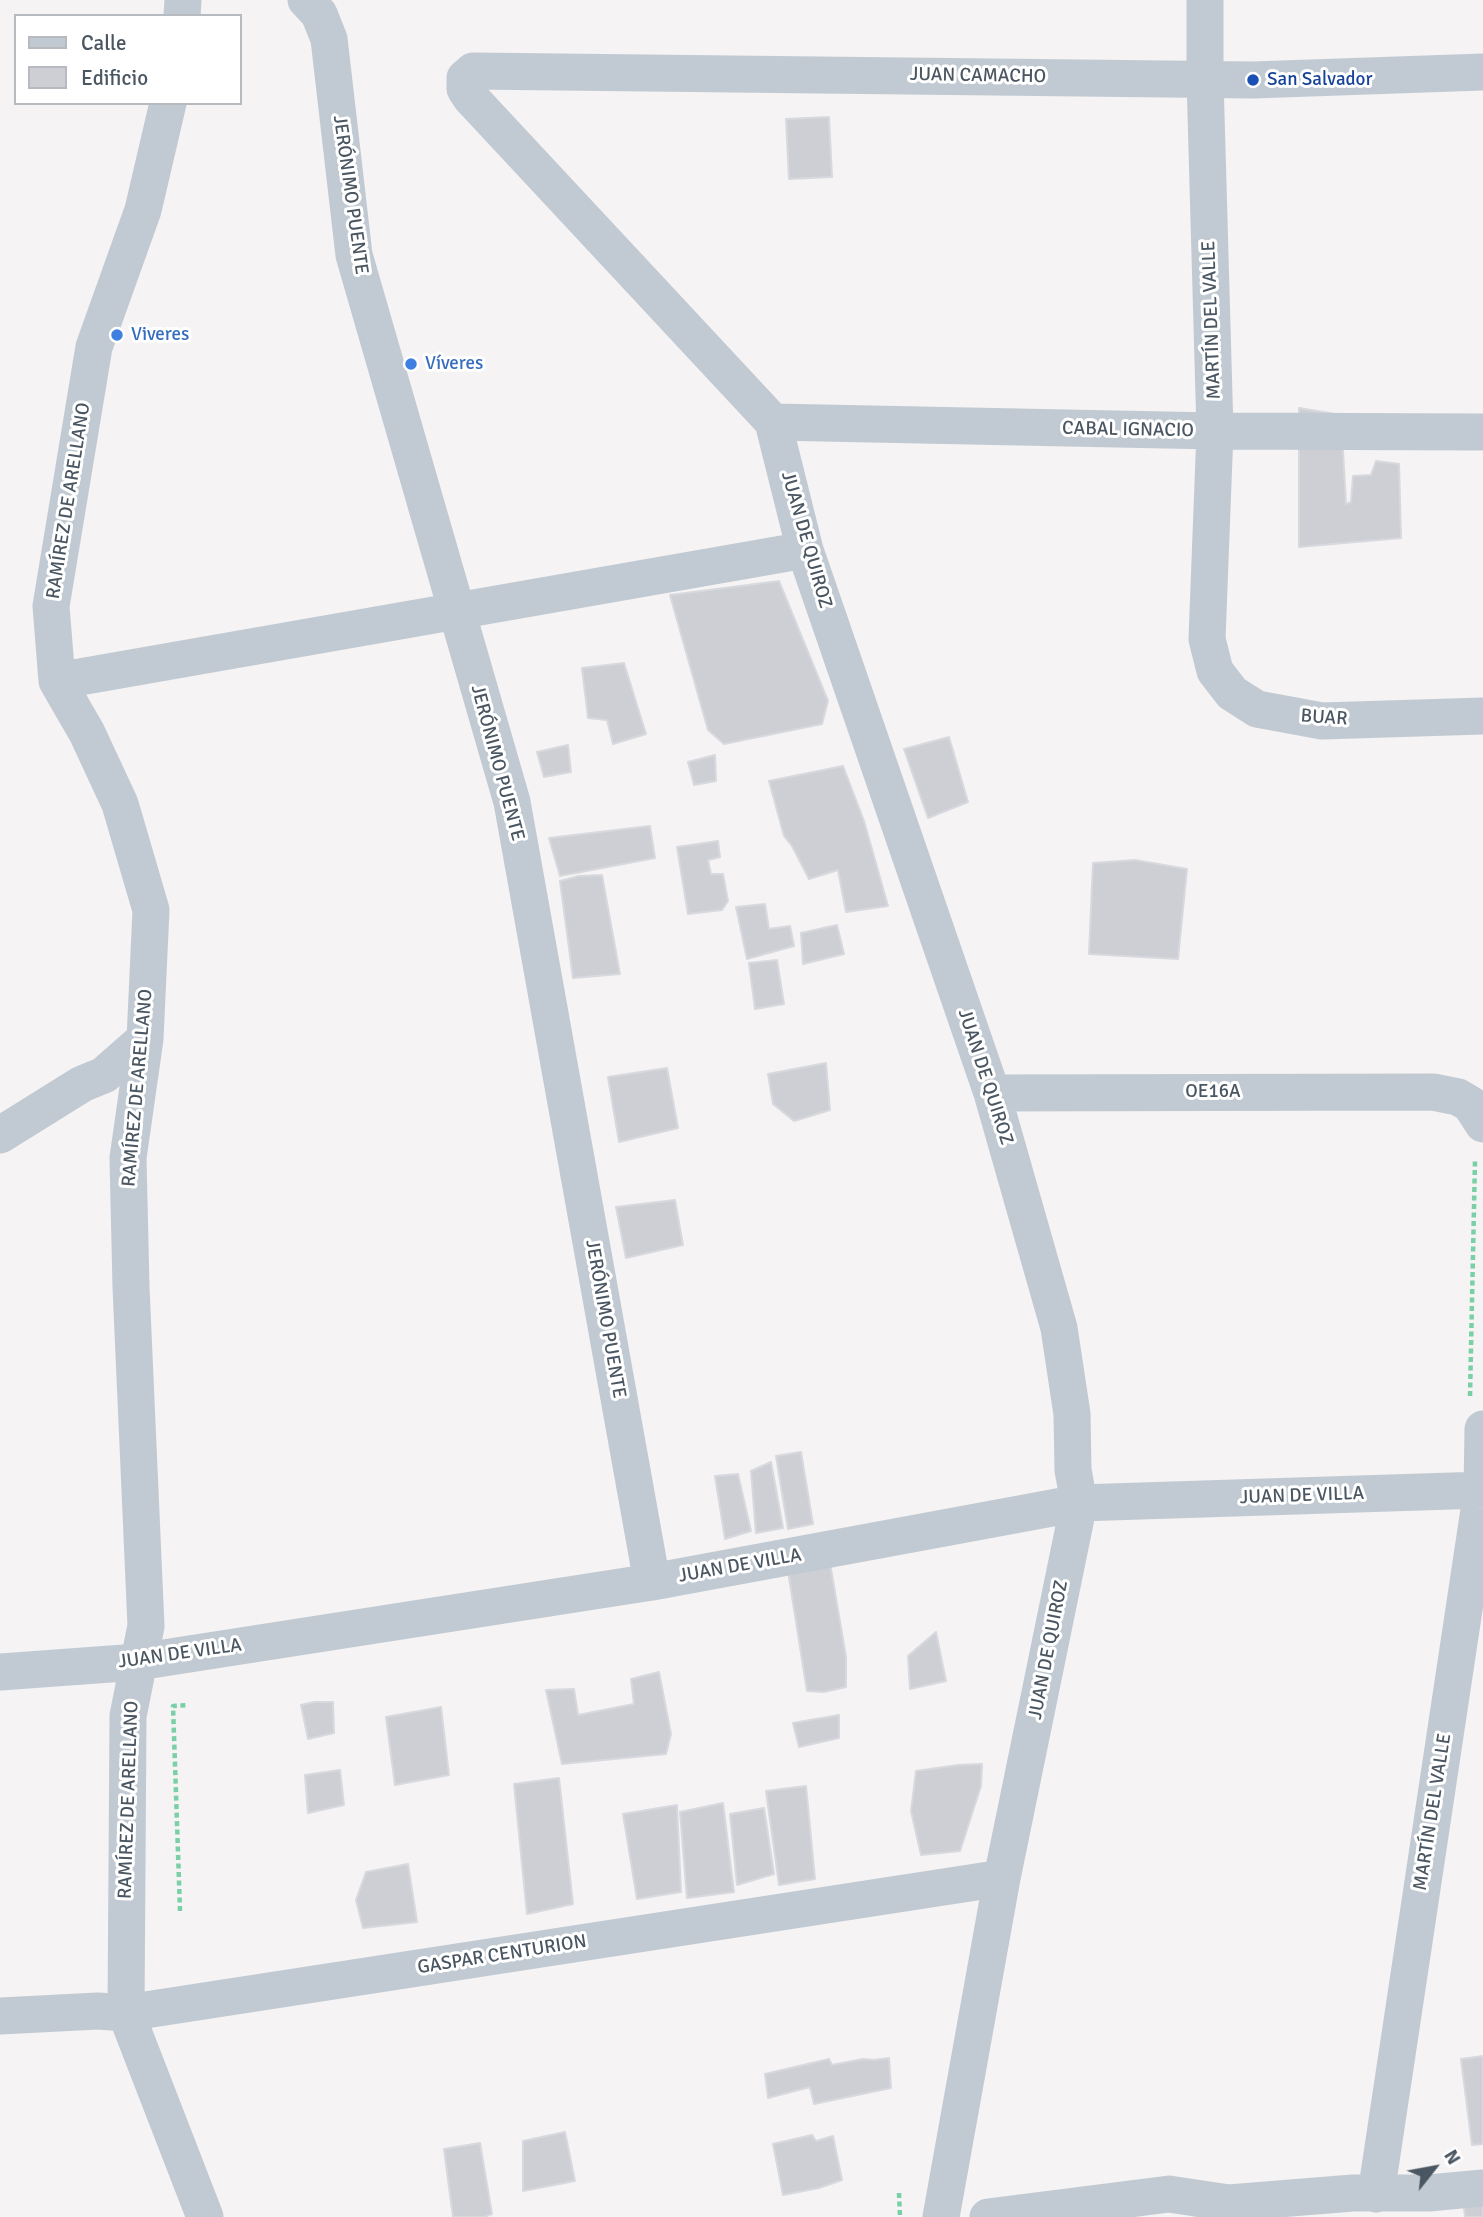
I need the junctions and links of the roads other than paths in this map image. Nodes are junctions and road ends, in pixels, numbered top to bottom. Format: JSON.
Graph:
{"nodes":[{"id":1,"x":306,"y":0,"type":"edge"},
{"id":2,"x":1205,"y":0,"type":"edge"},
{"id":3,"x":473,"y":71,"type":"joint"},
{"id":4,"x":1483,"y":72,"type":"edge"},
{"id":5,"x":1205,"y":79,"type":"junction"},
{"id":6,"x":168,"y":105,"type":"edge"},
{"id":7,"x":774,"y":422,"type":"junction"},
{"id":8,"x":1215,"y":431,"type":"junction"},
{"id":9,"x":1483,"y":432,"type":"edge"},
{"id":10,"x":805,"y":550,"type":"junction"},
{"id":11,"x":455,"y":610,"type":"junction"},
{"id":12,"x":1207,"y":639,"type":"joint"},
{"id":13,"x":57,"y":681,"type":"junction"},
{"id":14,"x":1483,"y":716,"type":"edge"},
{"id":15,"x":145,"y":1039,"type":"junction"},
{"id":16,"x":992,"y":1093,"type":"junction"},
{"id":17,"x":1483,"y":1124,"type":"edge"},
{"id":18,"x":0,"y":1135,"type":"edge"},
{"id":19,"x":1477,"y":1417,"type":"edge"},
{"id":20,"x":1482,"y":1490,"type":"edge"},
{"id":21,"x":1079,"y":1503,"type":"junction"},
{"id":22,"x":652,"y":1582,"type":"junction"},
{"id":23,"x":138,"y":1662,"type":"junction"},
{"id":24,"x":0,"y":1672,"type":"edge"},
{"id":25,"x":1002,"y":1878,"type":"junction"},
{"id":26,"x":125,"y":2013,"type":"junction"},
{"id":27,"x":0,"y":2016,"type":"edge"},
{"id":28,"x":1376,"y":2194,"type":"junction"},
{"id":29,"x":1464,"y":2199,"type":"edge"},
{"id":30,"x":1166,"y":2205,"type":"edge"},
{"id":31,"x":205,"y":2217,"type":"edge"},
{"id":32,"x":941,"y":2217,"type":"edge"},
{"id":33,"x":988,"y":2217,"type":"edge"}],
"edges":[{"from":1,"to":11,"type":"street","name":"JERÓNIMO PUENTE"},
{"from":2,"to":5,"type":"street","name":"MARTÍN DEL VALLE"},
{"from":3,"to":5,"type":"street","name":"JUAN CAMACHO"},
{"from":3,"to":7,"type":"street","name":"JUAN DE QUIROZ"},
{"from":4,"to":5,"type":"street","name":"JUAN CAMACHO"},
{"from":5,"to":8,"type":"street","name":"MARTÍN DEL VALLE"},
{"from":6,"to":13,"type":"street","name":"RAMÍREZ DE ARELLANO"},
{"from":7,"to":8,"type":"street","name":"CABAL IGNACIO"},
{"from":7,"to":10,"type":"street","name":"JUAN DE QUIROZ"},
{"from":8,"to":9,"type":"street","name":"CABAL IGNACIO"},
{"from":8,"to":12,"type":"street","name":"MARTÍN DEL VALLE"},
{"from":10,"to":11,"type":"street"},
{"from":10,"to":16,"type":"street","name":"JUAN DE QUIROZ"},
{"from":11,"to":13,"type":"street"},
{"from":11,"to":22,"type":"street","name":"JERÓNIMO PUENTE"},
{"from":12,"to":14,"type":"street","name":"BUAR"},
{"from":13,"to":15,"type":"street","name":"RAMÍREZ DE ARELLANO"},
{"from":15,"to":18,"type":"street"},
{"from":15,"to":23,"type":"street","name":"RAMÍREZ DE ARELLANO"},
{"from":16,"to":17,"type":"street","name":"OE16A"},
{"from":16,"to":21,"type":"street","name":"JUAN DE QUIROZ"},
{"from":19,"to":20,"type":"street","name":"MARTÍN DEL VALLE"},
{"from":20,"to":21,"type":"street","name":"JUAN DE VILLA"},
{"from":20,"to":28,"type":"street","name":"MARTÍN DEL VALLE"},
{"from":21,"to":22,"type":"street","name":"JUAN DE VILLA"},
{"from":21,"to":25,"type":"street","name":"JUAN DE QUIROZ"},
{"from":22,"to":23,"type":"street","name":"JUAN DE VILLA"},
{"from":23,"to":24,"type":"street","name":"JUAN DE VILLA"},
{"from":23,"to":26,"type":"street","name":"RAMÍREZ DE ARELLANO"},
{"from":25,"to":26,"type":"street","name":"GASPAR CENTURION"},
{"from":25,"to":32,"type":"street","name":"JUAN DE QUIROZ"},
{"from":26,"to":27,"type":"street","name":"GASPAR CENTURION"},
{"from":26,"to":31,"type":"street","name":"RAMÍREZ DE ARELLANO"},
{"from":28,"to":29,"type":"street"},
{"from":28,"to":30,"type":"street"},
{"from":30,"to":33,"type":"street"}]}
